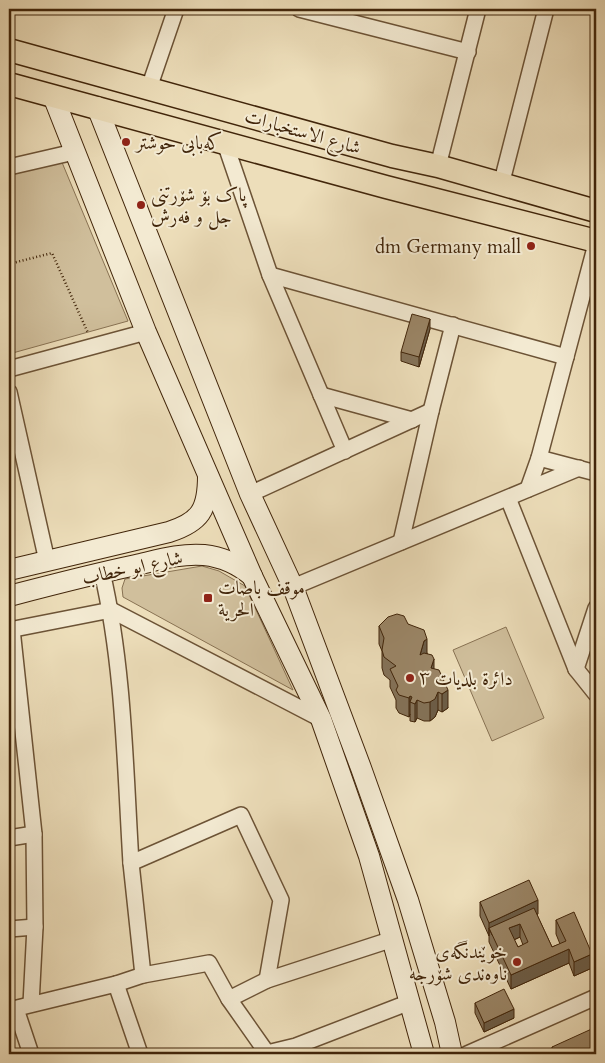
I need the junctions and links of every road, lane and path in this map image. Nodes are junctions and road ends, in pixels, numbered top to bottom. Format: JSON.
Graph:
{"nodes":[{"id":1,"x":176,"y":9,"type":"edge"},
{"id":2,"x":299,"y":9,"type":"edge"},
{"id":3,"x":478,"y":9,"type":"edge"},
{"id":4,"x":546,"y":9,"type":"edge"},
{"id":5,"x":9,"y":50,"type":"edge"},
{"id":6,"x":468,"y":52,"type":"junction"},
{"id":7,"x":9,"y":84,"type":"edge"},
{"id":8,"x":149,"y":88,"type":"junction"},
{"id":9,"x":53,"y":96,"type":"junction"},
{"id":10,"x":97,"y":108,"type":"junction"},
{"id":11,"x":225,"y":143,"type":"junction"},
{"id":12,"x":74,"y":152,"type":"junction"},
{"id":13,"x":392,"y":156,"type":"junction"},
{"id":14,"x":438,"y":166,"type":"junction"},
{"id":15,"x":9,"y":167,"type":"edge"},
{"id":16,"x":501,"y":185,"type":"junction"},
{"id":17,"x":386,"y":186,"type":"junction"},
{"id":18,"x":596,"y":211,"type":"edge"},
{"id":19,"x":596,"y":243,"type":"edge"},
{"id":20,"x":9,"y":264,"type":"edge"},
{"id":21,"x":270,"y":275,"type":"junction"},
{"id":22,"x":453,"y":325,"type":"junction"},
{"id":23,"x":146,"y":332,"type":"junction"},
{"id":24,"x":93,"y":346,"type":"junction"},
{"id":25,"x":566,"y":357,"type":"junction"},
{"id":26,"x":9,"y":369,"type":"edge"},
{"id":27,"x":9,"y":392,"type":"edge"},
{"id":28,"x":321,"y":395,"type":"junction"},
{"id":29,"x":431,"y":411,"type":"junction"},
{"id":30,"x":412,"y":420,"type":"junction"},
{"id":31,"x":345,"y":451,"type":"junction"},
{"id":32,"x":539,"y":458,"type":"junction"},
{"id":33,"x":578,"y":468,"type":"junction"},
{"id":34,"x":596,"y":473,"type":"edge"},
{"id":35,"x":208,"y":474,"type":"junction"},
{"id":36,"x":528,"y":489,"type":"junction"},
{"id":37,"x":250,"y":494,"type":"junction"},
{"id":38,"x":508,"y":498,"type":"junction"},
{"id":39,"x":169,"y":532,"type":"junction"},
{"id":40,"x":401,"y":542,"type":"junction"},
{"id":41,"x":175,"y":556,"type":"junction"},
{"id":42,"x":47,"y":561,"type":"junction"},
{"id":43,"x":9,"y":570,"type":"edge"},
{"id":44,"x":102,"y":572,"type":"junction"},
{"id":45,"x":252,"y":576,"type":"junction"},
{"id":46,"x":292,"y":588,"type":"junction"},
{"id":47,"x":9,"y":596,"type":"edge"},
{"id":48,"x":596,"y":608,"type":"edge"},
{"id":49,"x":111,"y":610,"type":"junction"},
{"id":50,"x":10,"y":630,"type":"edge"},
{"id":51,"x":576,"y":669,"type":"junction"},
{"id":52,"x":596,"y":694,"type":"edge"},
{"id":53,"x":321,"y":719,"type":"junction"},
{"id":54,"x":34,"y":834,"type":"junction"},
{"id":55,"x":9,"y":838,"type":"edge"},
{"id":56,"x":130,"y":863,"type":"junction"},
{"id":57,"x":35,"y":927,"type":"junction"},
{"id":58,"x":9,"y":929,"type":"edge"},
{"id":59,"x":393,"y":939,"type":"junction"},
{"id":60,"x":142,"y":975,"type":"junction"},
{"id":61,"x":267,"y":980,"type":"junction"},
{"id":62,"x":116,"y":984,"type":"junction"},
{"id":63,"x":596,"y":997,"type":"edge"},
{"id":64,"x":229,"y":999,"type":"junction"},
{"id":65,"x":410,"y":1002,"type":"junction"},
{"id":66,"x":31,"y":1004,"type":"junction"},
{"id":67,"x":12,"y":1009,"type":"edge"},
{"id":68,"x":298,"y":1050,"type":"edge"},
{"id":69,"x":31,"y":1054,"type":"edge"},
{"id":70,"x":140,"y":1054,"type":"edge"},
{"id":71,"x":265,"y":1054,"type":"edge"},
{"id":72,"x":424,"y":1054,"type":"edge"},
{"id":73,"x":452,"y":1054,"type":"edge"},
{"id":74,"x":467,"y":1054,"type":"edge"}],
"edges":[{"from":1,"to":8,"type":"street"},
{"from":2,"to":6,"type":"street"},
{"from":3,"to":6,"type":"street"},
{"from":4,"to":16,"type":"street"},
{"from":5,"to":8,"type":"main road","name":"شارع الاستخبارات"},
{"from":6,"to":14,"type":"street"},
{"from":7,"to":9,"type":"main road","name":"شارع الاستخبارات"},
{"from":8,"to":13,"type":"main road","name":"شارع الاستخبارات"},
{"from":9,"to":10,"type":"main road","name":"شارع الاستخبارات"},
{"from":9,"to":12,"type":"main road"},
{"from":10,"to":11,"type":"main road","name":"شارع الاستخبارات"},
{"from":10,"to":37,"type":"main road"},
{"from":11,"to":17,"type":"main road","name":"شارع الاستخبارات"},
{"from":11,"to":21,"type":"street"},
{"from":12,"to":15,"type":"street"},
{"from":12,"to":23,"type":"main road"},
{"from":13,"to":14,"type":"main road","name":"شارع الاستخبارات"},
{"from":13,"to":17,"type":"main road"},
{"from":14,"to":16,"type":"main road","name":"شارع الاستخبارات"},
{"from":16,"to":18,"type":"main road","name":"شارع الاستخبارات"},
{"from":17,"to":19,"type":"main road","name":"شارع الاستخبارات"},
{"from":19,"to":25,"type":"street"},
{"from":20,"to":24,"type":"path"},
{"from":21,"to":22,"type":"street"},
{"from":21,"to":28,"type":"street"},
{"from":22,"to":25,"type":"street"},
{"from":22,"to":29,"type":"street"},
{"from":23,"to":24,"type":"street"},
{"from":23,"to":35,"type":"main road"},
{"from":24,"to":26,"type":"street"},
{"from":25,"to":32,"type":"street"},
{"from":27,"to":42,"type":"street"},
{"from":28,"to":30,"type":"street"},
{"from":28,"to":31,"type":"street"},
{"from":29,"to":30,"type":"street"},
{"from":29,"to":40,"type":"street"},
{"from":30,"to":31,"type":"street"},
{"from":31,"to":37,"type":"street"},
{"from":32,"to":33,"type":"street"},
{"from":32,"to":36,"type":"street"},
{"from":33,"to":34,"type":"street"},
{"from":33,"to":36,"type":"street"},
{"from":35,"to":39,"type":"main road","name":"شارع ابو خطاب"},
{"from":35,"to":45,"type":"main road"},
{"from":36,"to":38,"type":"street"},
{"from":37,"to":46,"type":"main road"},
{"from":38,"to":40,"type":"street"},
{"from":38,"to":51,"type":"street"},
{"from":39,"to":41,"type":"main road"},
{"from":39,"to":42,"type":"main road","name":"شارع ابو خطاب"},
{"from":40,"to":46,"type":"street"},
{"from":41,"to":44,"type":"main road","name":"شارع ابو خطاب"},
{"from":41,"to":45,"type":"main road","name":"شارع ابو خطاب"},
{"from":42,"to":43,"type":"main road","name":"شارع ابو خطاب"},
{"from":44,"to":47,"type":"main road","name":"شارع ابو خطاب"},
{"from":44,"to":49,"type":"street"},
{"from":45,"to":53,"type":"main road"},
{"from":46,"to":73,"type":"main road"},
{"from":48,"to":51,"type":"street"},
{"from":49,"to":50,"type":"street"},
{"from":49,"to":53,"type":"street"},
{"from":49,"to":56,"type":"street"},
{"from":50,"to":54,"type":"street"},
{"from":51,"to":52,"type":"street"},
{"from":53,"to":59,"type":"main road"},
{"from":54,"to":55,"type":"street"},
{"from":54,"to":57,"type":"street"},
{"from":56,"to":60,"type":"street"},
{"from":56,"to":61,"type":"street"},
{"from":57,"to":58,"type":"street"},
{"from":57,"to":66,"type":"street"},
{"from":59,"to":61,"type":"street"},
{"from":59,"to":65,"type":"main road"},
{"from":60,"to":62,"type":"street"},
{"from":60,"to":64,"type":"street"},
{"from":61,"to":64,"type":"street"},
{"from":62,"to":66,"type":"street"},
{"from":62,"to":70,"type":"street"},
{"from":63,"to":74,"type":"street"},
{"from":64,"to":71,"type":"street"},
{"from":65,"to":68,"type":"street"},
{"from":65,"to":72,"type":"main road"},
{"from":66,"to":67,"type":"street"},
{"from":67,"to":69,"type":"street"},
{"from":68,"to":71,"type":"street"}]}
